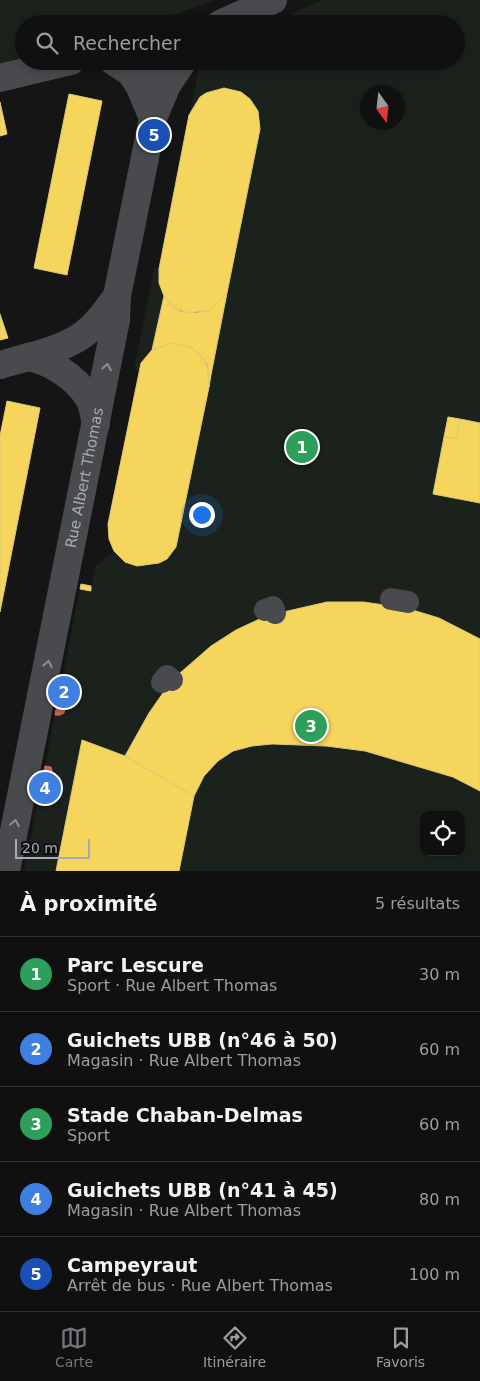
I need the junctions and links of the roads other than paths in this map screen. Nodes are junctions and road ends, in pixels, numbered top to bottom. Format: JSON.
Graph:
{"nodes":[{"id":1,"x":273,"y":0,"type":"edge"},
{"id":2,"x":240,"y":15,"type":"edge"},
{"id":3,"x":33,"y":70,"type":"edge"},
{"id":4,"x":127,"y":70,"type":"edge"},
{"id":5,"x":177,"y":70,"type":"edge"},
{"id":6,"x":145,"y":73,"type":"edge"},
{"id":7,"x":0,"y":78,"type":"edge"},
{"id":8,"x":153,"y":118,"type":"junction"},
{"id":9,"x":117,"y":296,"type":"junction"},
{"id":10,"x":27,"y":357,"type":"junction"},
{"id":11,"x":0,"y":366,"type":"edge"},
{"id":12,"x":96,"y":424,"type":"junction"},
{"id":13,"x":6,"y":871,"type":"edge"}],
"edges":[{"from":1,"to":2,"type":"street"},
{"from":3,"to":7,"type":"street"},
{"from":4,"to":6,"type":"street"},
{"from":5,"to":8,"type":"street","name":"Rue Albert Thomas"},
{"from":6,"to":8,"type":"street"},
{"from":8,"to":9,"type":"street","name":"Rue Albert Thomas"},
{"from":9,"to":10,"type":"street"},
{"from":12,"to":9,"type":"street","name":"Rue Albert Thomas","one_way":true},
{"from":10,"to":11,"type":"street"},
{"from":10,"to":12,"type":"street"},
{"from":13,"to":12,"type":"street","name":"Rue Albert Thomas","one_way":true}]}
